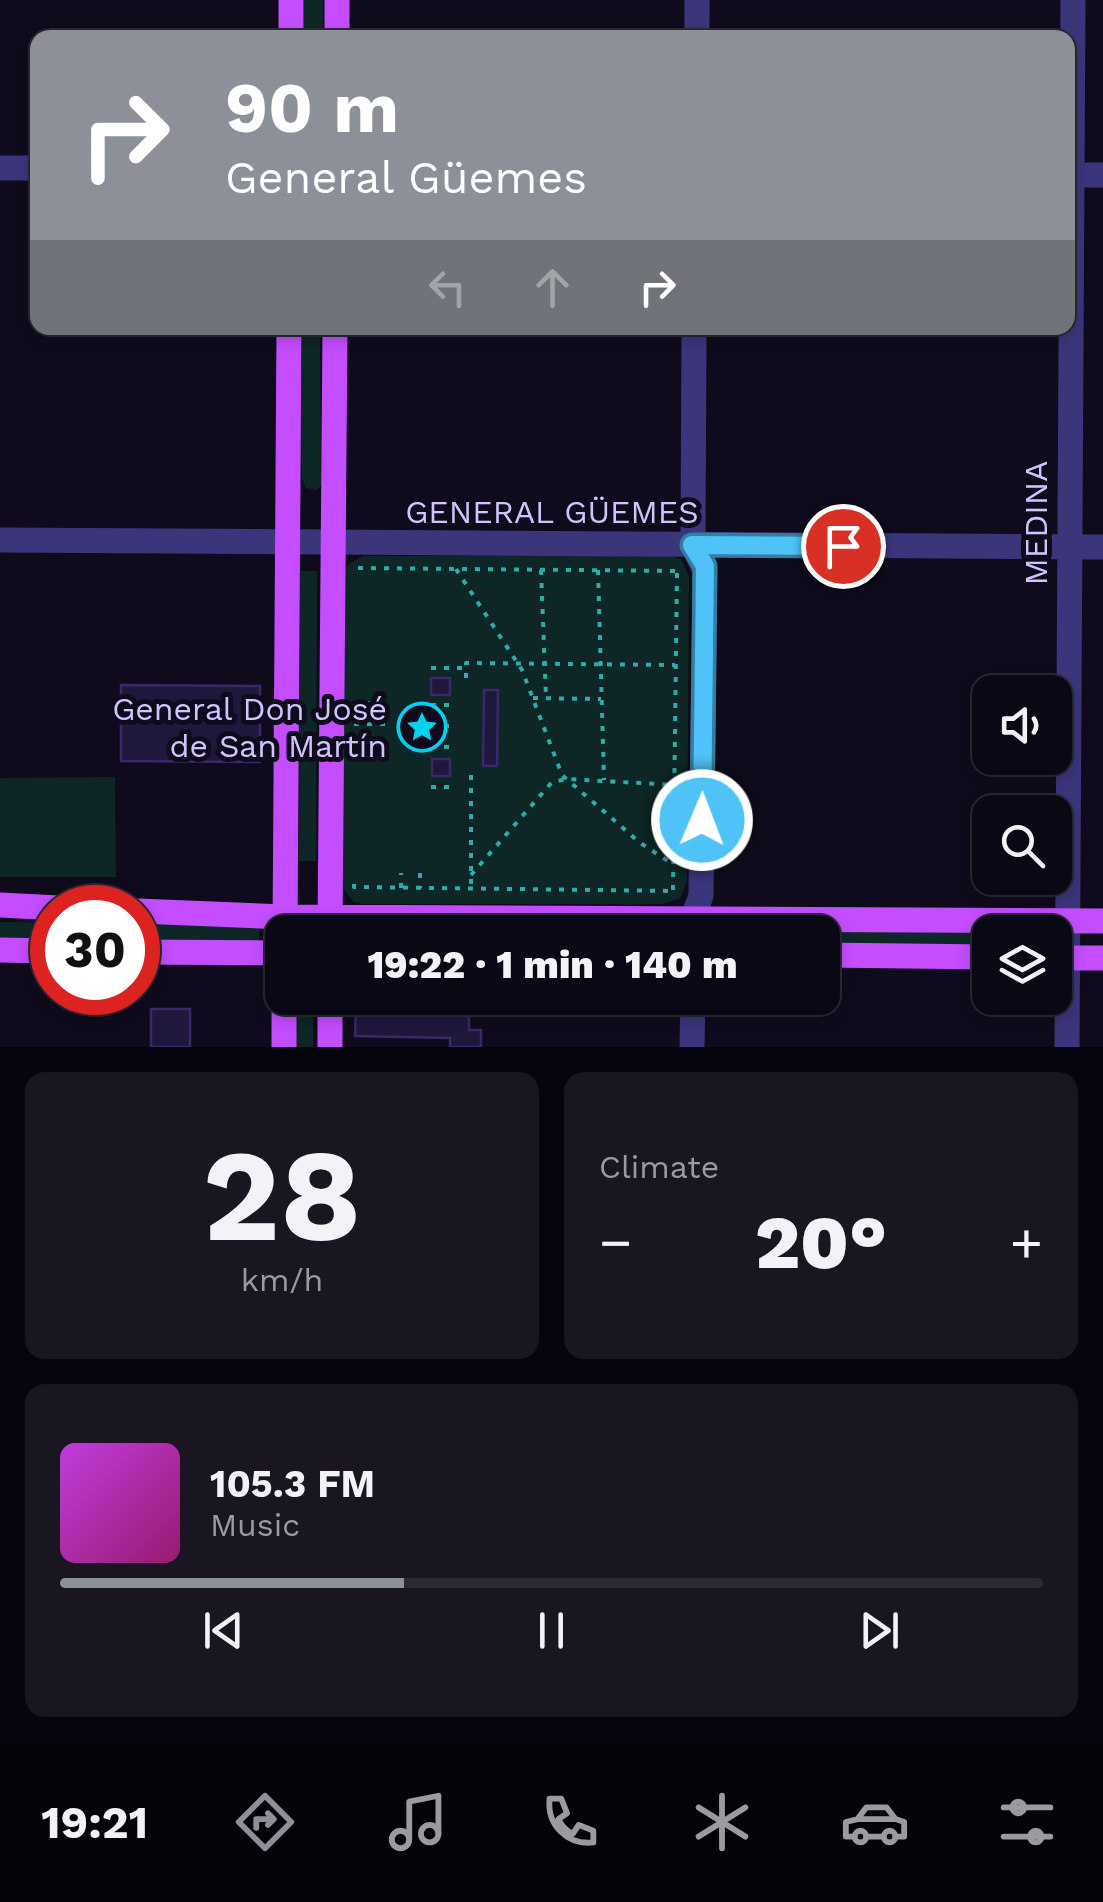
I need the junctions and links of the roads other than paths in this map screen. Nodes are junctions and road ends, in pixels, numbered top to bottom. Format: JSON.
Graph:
{"nodes":[{"id":1,"x":291,"y":0,"type":"edge"},
{"id":2,"x":337,"y":0,"type":"edge"},
{"id":3,"x":697,"y":0,"type":"edge"},
{"id":4,"x":1073,"y":0,"type":"edge"},
{"id":5,"x":291,"y":30,"type":"edge"},
{"id":6,"x":336,"y":30,"type":"edge"},
{"id":7,"x":697,"y":30,"type":"edge"},
{"id":8,"x":1072,"y":30,"type":"edge"},
{"id":9,"x":0,"y":168,"type":"edge"},
{"id":10,"x":30,"y":168,"type":"edge"},
{"id":11,"x":1075,"y":175,"type":"edge"},
{"id":12,"x":1103,"y":176,"type":"edge"},
{"id":13,"x":289,"y":335,"type":"edge"},
{"id":14,"x":334,"y":335,"type":"edge"},
{"id":15,"x":694,"y":335,"type":"edge"},
{"id":16,"x":1069,"y":335,"type":"edge"},
{"id":17,"x":0,"y":540,"type":"edge"},
{"id":18,"x":288,"y":543,"type":"junction"},
{"id":19,"x":344,"y":544,"type":"junction"},
{"id":20,"x":1068,"y":547,"type":"junction"},
{"id":21,"x":1103,"y":547,"type":"edge"},
{"id":22,"x":682,"y":554,"type":"junction"},
{"id":23,"x":0,"y":905,"type":"edge"},
{"id":24,"x":30,"y":907,"type":"edge"},
{"id":25,"x":160,"y":913,"type":"edge"},
{"id":26,"x":285,"y":915,"type":"edge"},
{"id":27,"x":330,"y":915,"type":"edge"},
{"id":28,"x":690,"y":915,"type":"edge"},
{"id":29,"x":1068,"y":915,"type":"edge"},
{"id":30,"x":1072,"y":920,"type":"edge"},
{"id":31,"x":1103,"y":920,"type":"edge"},
{"id":32,"x":840,"y":921,"type":"edge"},
{"id":33,"x":972,"y":921,"type":"edge"},
{"id":34,"x":265,"y":923,"type":"edge"},
{"id":35,"x":0,"y":950,"type":"edge"},
{"id":36,"x":30,"y":951,"type":"edge"},
{"id":37,"x":160,"y":952,"type":"edge"},
{"id":38,"x":265,"y":954,"type":"edge"},
{"id":39,"x":840,"y":955,"type":"edge"},
{"id":40,"x":972,"y":957,"type":"edge"},
{"id":41,"x":1072,"y":958,"type":"edge"},
{"id":42,"x":1103,"y":958,"type":"edge"},
{"id":43,"x":284,"y":1015,"type":"edge"},
{"id":44,"x":330,"y":1015,"type":"edge"},
{"id":45,"x":693,"y":1015,"type":"edge"},
{"id":46,"x":1065,"y":1015,"type":"edge"},
{"id":47,"x":284,"y":1047,"type":"edge"},
{"id":48,"x":330,"y":1047,"type":"edge"},
{"id":49,"x":692,"y":1047,"type":"edge"},
{"id":50,"x":1067,"y":1047,"type":"edge"}],
"edges":[{"from":1,"to":5,"type":"main road"},
{"from":2,"to":6,"type":"main road"},
{"from":3,"to":7,"type":"street"},
{"from":4,"to":8,"type":"street","name":"MEDINA"},
{"from":9,"to":10,"type":"street"},
{"from":11,"to":12,"type":"street"},
{"from":13,"to":18,"type":"main road"},
{"from":14,"to":19,"type":"main road"},
{"from":15,"to":22,"type":"street"},
{"from":16,"to":20,"type":"street","name":"MEDINA"},
{"from":17,"to":18,"type":"street","name":"GENERAL GÜEMES"},
{"from":18,"to":19,"type":"street","name":"GENERAL GÜEMES"},
{"from":18,"to":26,"type":"main road"},
{"from":19,"to":22,"type":"street","name":"GENERAL GÜEMES"},
{"from":19,"to":27,"type":"main road"},
{"from":20,"to":21,"type":"street","name":"GENERAL GÜEMES"},
{"from":20,"to":22,"type":"street","name":"GENERAL GÜEMES"},
{"from":20,"to":29,"type":"street","name":"MEDINA"},
{"from":22,"to":28,"type":"street"},
{"from":23,"to":24,"type":"main road"},
{"from":25,"to":34,"type":"main road"},
{"from":30,"to":31,"type":"main road"},
{"from":32,"to":33,"type":"main road"},
{"from":35,"to":36,"type":"main road"},
{"from":37,"to":38,"type":"main road"},
{"from":39,"to":40,"type":"main road"},
{"from":41,"to":42,"type":"main road"},
{"from":43,"to":47,"type":"main road"},
{"from":44,"to":48,"type":"main road"},
{"from":45,"to":49,"type":"street"},
{"from":46,"to":50,"type":"street","name":"MEDINA"}]}
